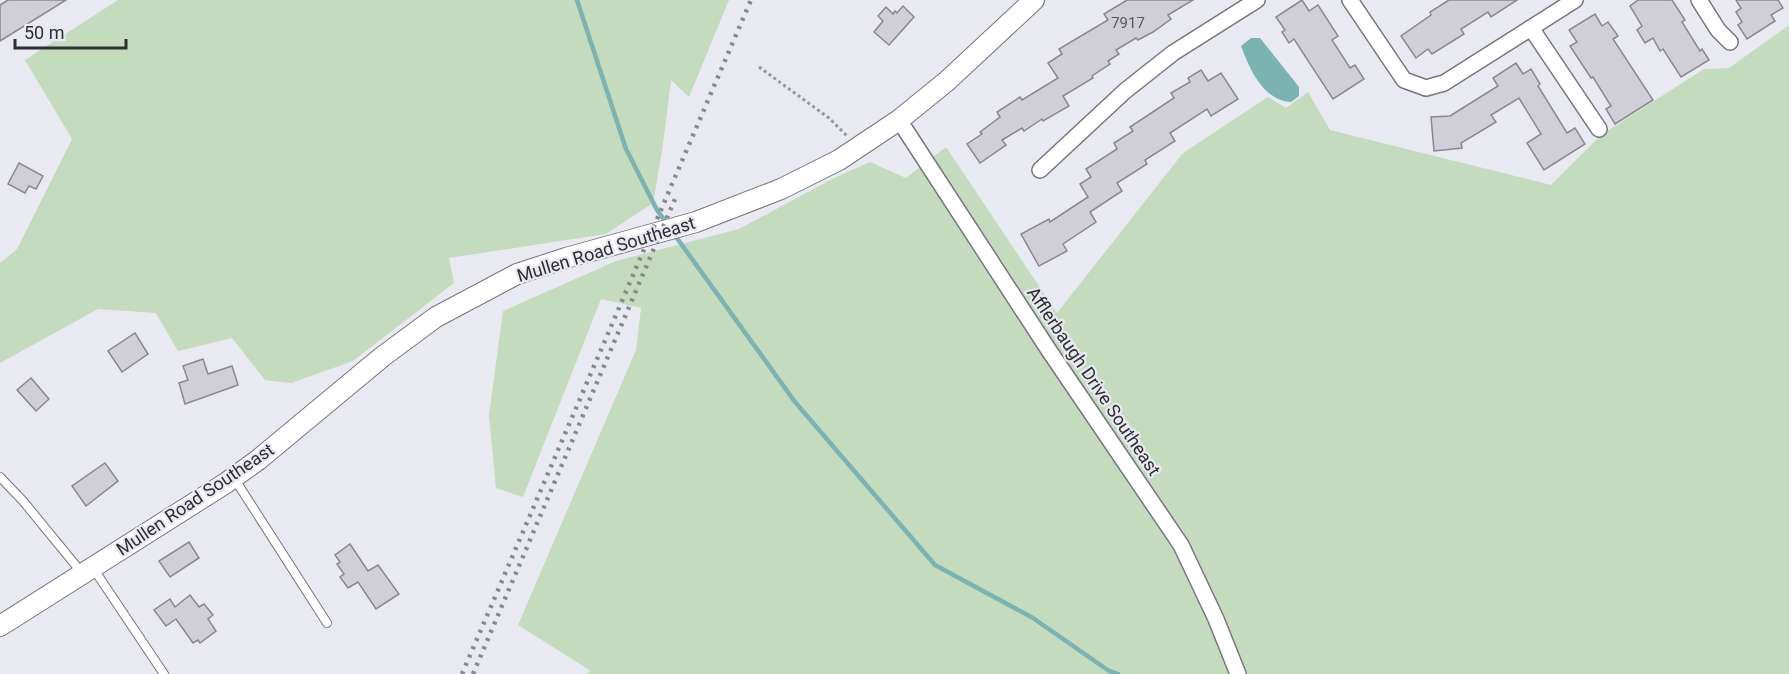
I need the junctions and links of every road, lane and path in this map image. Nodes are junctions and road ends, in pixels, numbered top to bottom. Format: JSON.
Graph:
{"nodes":[{"id":1,"x":1257,"y":0,"type":"edge"},
{"id":2,"x":1350,"y":0,"type":"edge"},
{"id":3,"x":1575,"y":0,"type":"edge"},
{"id":4,"x":1699,"y":0,"type":"edge"},
{"id":5,"x":1032,"y":1,"type":"edge"},
{"id":6,"x":1531,"y":28,"type":"junction"},
{"id":7,"x":1730,"y":42,"type":"dead end"},
{"id":8,"x":759,"y":67,"type":"dead end"},
{"id":9,"x":899,"y":120,"type":"junction"},
{"id":10,"x":1599,"y":129,"type":"dead end"},
{"id":11,"x":858,"y":148,"type":"junction"},
{"id":12,"x":1040,"y":170,"type":"dead end"},
{"id":13,"x":0,"y":477,"type":"edge"},
{"id":14,"x":234,"y":477,"type":"junction"},
{"id":15,"x":88,"y":571,"type":"junction"},
{"id":16,"x":327,"y":623,"type":"dead end"},
{"id":17,"x":0,"y":627,"type":"edge"},
{"id":18,"x":164,"y":674,"type":"edge"},
{"id":19,"x":1238,"y":674,"type":"edge"}],
"edges":[{"from":1,"to":12,"type":"street"},
{"from":2,"to":6,"type":"street"},
{"from":3,"to":6,"type":"street"},
{"from":4,"to":7,"type":"street"},
{"from":5,"to":9,"type":"street","name":"Mullen Road Southeast"},
{"from":6,"to":10,"type":"street"},
{"from":8,"to":11,"type":"path"},
{"from":9,"to":11,"type":"street","name":"Mullen Road Southeast"},
{"from":9,"to":19,"type":"street","name":"Afflerbaugh Drive Southeast"},
{"from":11,"to":14,"type":"street","name":"Mullen Road Southeast"},
{"from":13,"to":15,"type":"lane"},
{"from":14,"to":15,"type":"street","name":"Mullen Road Southeast"},
{"from":14,"to":16,"type":"lane"},
{"from":15,"to":17,"type":"street","name":"Mullen Road Southeast"},
{"from":15,"to":18,"type":"lane"}]}
